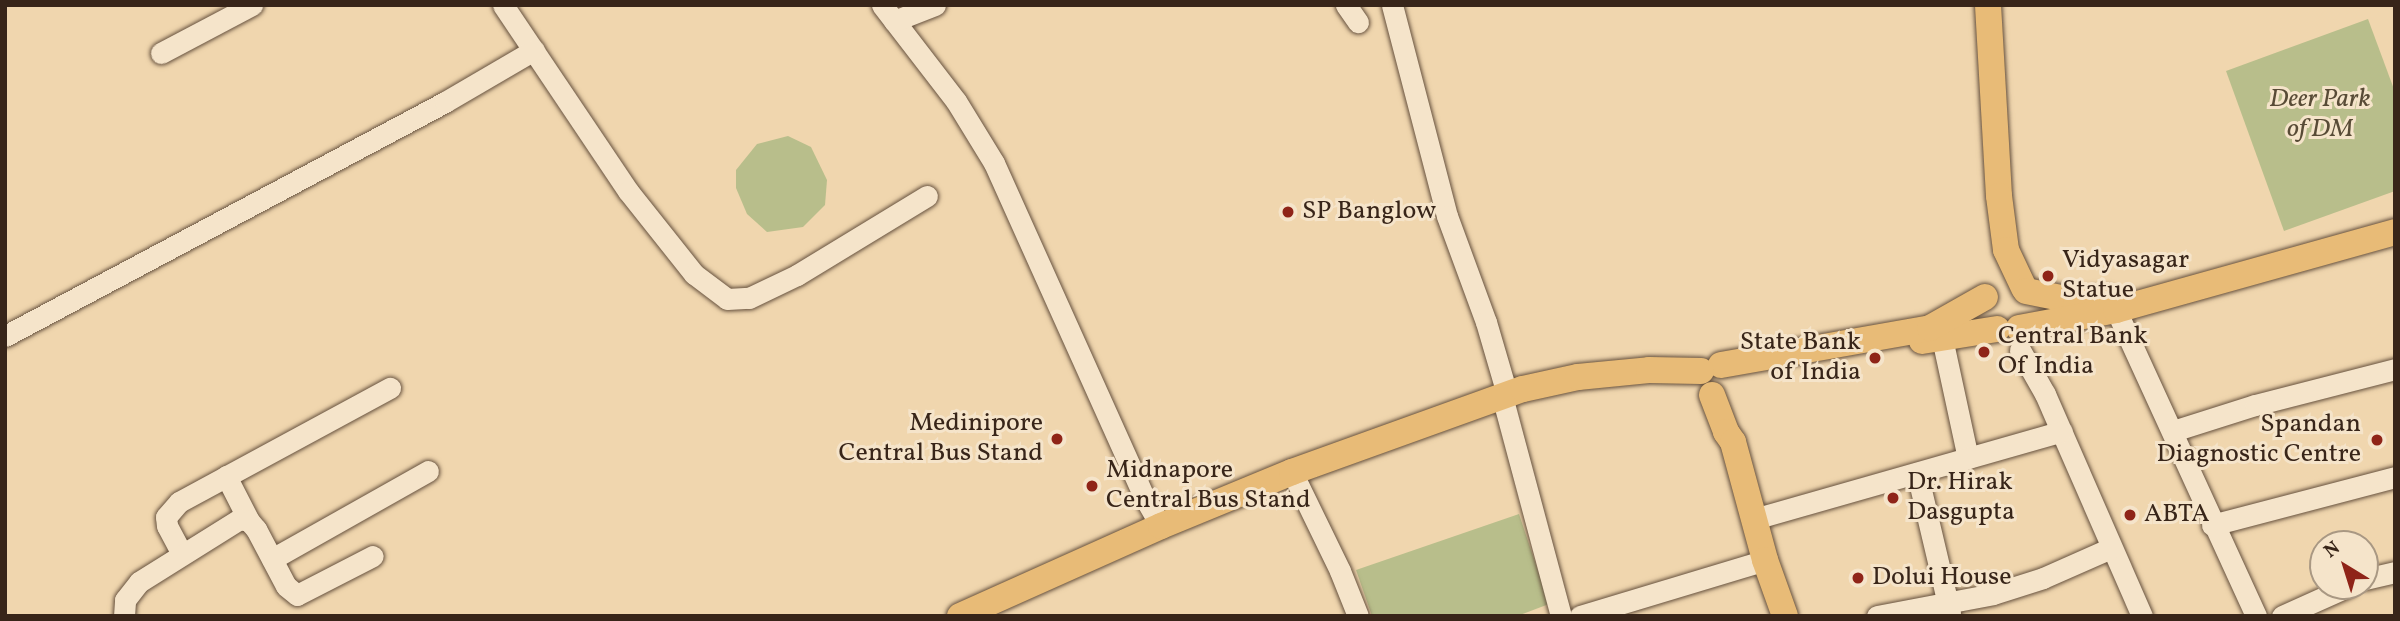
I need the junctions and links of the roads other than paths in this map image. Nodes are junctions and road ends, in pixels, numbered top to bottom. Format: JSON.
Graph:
{"nodes":[{"id":1,"x":252,"y":5,"type":"edge"},
{"id":2,"x":503,"y":5,"type":"edge"},
{"id":3,"x":935,"y":5,"type":"edge"},
{"id":4,"x":1392,"y":5,"type":"edge"},
{"id":5,"x":1988,"y":5,"type":"edge"},
{"id":6,"x":888,"y":13,"type":"edge"},
{"id":7,"x":534,"y":50,"type":"junction"},
{"id":8,"x":161,"y":53,"type":"dead end"},
{"id":9,"x":928,"y":196,"type":"dead end"},
{"id":10,"x":2395,"y":218,"type":"edge"},
{"id":11,"x":2395,"y":232,"type":"edge"},
{"id":12,"x":2006,"y":250,"type":"junction"},
{"id":13,"x":2025,"y":289,"type":"junction"},
{"id":14,"x":1988,"y":292,"type":"junction"},
{"id":15,"x":2116,"y":310,"type":"junction"},
{"id":16,"x":5,"y":336,"type":"edge"},
{"id":17,"x":2012,"y":336,"type":"junction"},
{"id":18,"x":1942,"y":338,"type":"junction"},
{"id":19,"x":2395,"y":369,"type":"edge"},
{"id":20,"x":1718,"y":379,"type":"junction"},
{"id":21,"x":390,"y":388,"type":"dead end"},
{"id":22,"x":1505,"y":395,"type":"junction"},
{"id":23,"x":2062,"y":431,"type":"junction"},
{"id":24,"x":2173,"y":432,"type":"junction"},
{"id":25,"x":1968,"y":458,"type":"junction"},
{"id":26,"x":428,"y":471,"type":"dead end"},
{"id":27,"x":1292,"y":472,"type":"junction"},
{"id":28,"x":1917,"y":472,"type":"junction"},
{"id":29,"x":226,"y":476,"type":"junction"},
{"id":30,"x":2395,"y":477,"type":"edge"},
{"id":31,"x":1754,"y":519,"type":"junction"},
{"id":32,"x":250,"y":521,"type":"junction"},
{"id":33,"x":2212,"y":525,"type":"junction"},
{"id":34,"x":1161,"y":526,"type":"junction"},
{"id":35,"x":2111,"y":548,"type":"junction"},
{"id":36,"x":182,"y":554,"type":"junction"},
{"id":37,"x":373,"y":556,"type":"dead end"},
{"id":38,"x":272,"y":559,"type":"junction"},
{"id":39,"x":1765,"y":560,"type":"junction"},
{"id":40,"x":2317,"y":600,"type":"edge"},
{"id":41,"x":1948,"y":609,"type":"edge"},
{"id":42,"x":124,"y":616,"type":"edge"},
{"id":43,"x":960,"y":616,"type":"edge"},
{"id":44,"x":1358,"y":616,"type":"edge"},
{"id":45,"x":1561,"y":616,"type":"edge"},
{"id":46,"x":1580,"y":616,"type":"edge"},
{"id":47,"x":1785,"y":616,"type":"edge"},
{"id":48,"x":1877,"y":616,"type":"edge"},
{"id":49,"x":2142,"y":616,"type":"edge"},
{"id":50,"x":2256,"y":616,"type":"edge"},
{"id":51,"x":2282,"y":616,"type":"edge"}],
"edges":[{"from":1,"to":8,"type":"street"},
{"from":2,"to":7,"type":"street"},
{"from":3,"to":6,"type":"street"},
{"from":4,"to":22,"type":"street"},
{"from":5,"to":12,"type":"main road"},
{"from":6,"to":34,"type":"street"},
{"from":7,"to":9,"type":"street"},
{"from":7,"to":16,"type":"street"},
{"from":10,"to":13,"type":"main road"},
{"from":11,"to":15,"type":"main road"},
{"from":12,"to":13,"type":"main road"},
{"from":12,"to":14,"type":"main road"},
{"from":13,"to":14,"type":"main road"},
{"from":13,"to":17,"type":"main road"},
{"from":14,"to":17,"type":"main road"},
{"from":14,"to":20,"type":"main road"},
{"from":15,"to":17,"type":"main road"},
{"from":15,"to":24,"type":"street"},
{"from":17,"to":18,"type":"main road"},
{"from":17,"to":23,"type":"street"},
{"from":18,"to":20,"type":"main road"},
{"from":18,"to":25,"type":"street"},
{"from":19,"to":24,"type":"street"},
{"from":20,"to":22,"type":"main road"},
{"from":20,"to":31,"type":"main road"},
{"from":21,"to":29,"type":"street"},
{"from":22,"to":27,"type":"main road"},
{"from":22,"to":45,"type":"street"},
{"from":23,"to":25,"type":"street"},
{"from":23,"to":35,"type":"street"},
{"from":24,"to":33,"type":"street"},
{"from":25,"to":28,"type":"street"},
{"from":26,"to":38,"type":"street"},
{"from":27,"to":34,"type":"main road"},
{"from":27,"to":44,"type":"street"},
{"from":28,"to":31,"type":"street"},
{"from":28,"to":41,"type":"street"},
{"from":29,"to":32,"type":"street"},
{"from":29,"to":36,"type":"street"},
{"from":30,"to":33,"type":"street"},
{"from":31,"to":39,"type":"main road"},
{"from":32,"to":36,"type":"street"},
{"from":32,"to":38,"type":"street"},
{"from":33,"to":50,"type":"street"},
{"from":34,"to":43,"type":"main road"},
{"from":35,"to":41,"type":"street"},
{"from":35,"to":49,"type":"street"},
{"from":36,"to":42,"type":"street"},
{"from":37,"to":38,"type":"street"},
{"from":39,"to":46,"type":"street"},
{"from":39,"to":47,"type":"main road"},
{"from":40,"to":51,"type":"street"},
{"from":41,"to":48,"type":"street"}]}
